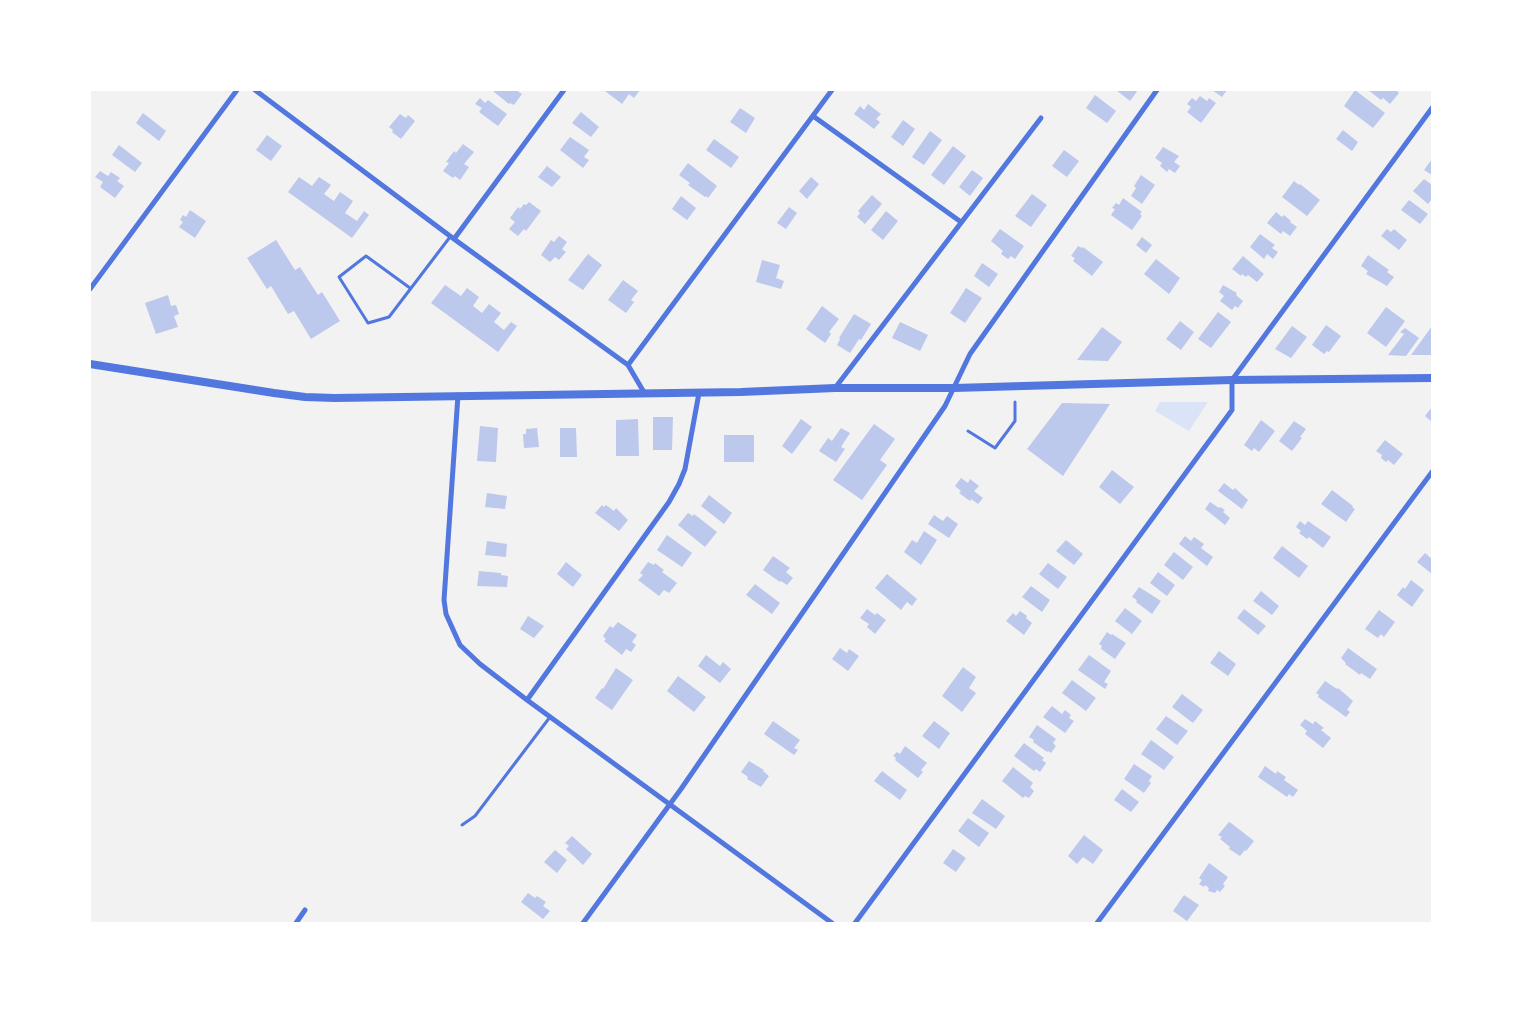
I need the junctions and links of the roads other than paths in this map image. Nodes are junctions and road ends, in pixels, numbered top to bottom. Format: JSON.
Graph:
{"nodes":[{"id":1,"x":237,"y":90,"type":"edge"},
{"id":2,"x":255,"y":90,"type":"edge"},
{"id":3,"x":564,"y":90,"type":"edge"},
{"id":4,"x":832,"y":90,"type":"edge"},
{"id":5,"x":1156,"y":90,"type":"edge"},
{"id":6,"x":1432,"y":108,"type":"edge"},
{"id":7,"x":813,"y":116,"type":"junction"},
{"id":8,"x":1041,"y":118,"type":"dead end"},
{"id":9,"x":961,"y":222,"type":"junction"},
{"id":10,"x":452,"y":238,"type":"junction"},
{"id":11,"x":410,"y":288,"type":"junction"},
{"id":12,"x":90,"y":289,"type":"edge"},
{"id":13,"x":90,"y":364,"type":"edge"},
{"id":14,"x":628,"y":365,"type":"junction"},
{"id":15,"x":1432,"y":378,"type":"edge"},
{"id":16,"x":1232,"y":380,"type":"junction"},
{"id":17,"x":835,"y":388,"type":"junction"},
{"id":18,"x":954,"y":388,"type":"junction"},
{"id":19,"x":699,"y":393,"type":"junction"},
{"id":20,"x":645,"y":394,"type":"junction"},
{"id":21,"x":458,"y":395,"type":"junction"},
{"id":22,"x":1015,"y":402,"type":"dead end"},
{"id":23,"x":968,"y":431,"type":"dead end"},
{"id":24,"x":1432,"y":472,"type":"edge"},
{"id":25,"x":527,"y":700,"type":"junction"},
{"id":26,"x":550,"y":716,"type":"junction"},
{"id":27,"x":671,"y":804,"type":"junction"},
{"id":28,"x":462,"y":825,"type":"dead end"},
{"id":29,"x":305,"y":910,"type":"dead end"},
{"id":30,"x":296,"y":923,"type":"edge"},
{"id":31,"x":583,"y":923,"type":"edge"},
{"id":32,"x":832,"y":923,"type":"edge"},
{"id":33,"x":855,"y":923,"type":"edge"},
{"id":34,"x":1097,"y":923,"type":"edge"}],
"edges":[{"from":1,"to":12,"type":"street"},
{"from":2,"to":10,"type":"street"},
{"from":3,"to":10,"type":"street"},
{"from":4,"to":7,"type":"street"},
{"from":5,"to":18,"type":"street"},
{"from":6,"to":16,"type":"street"},
{"from":7,"to":9,"type":"street"},
{"from":7,"to":14,"type":"street"},
{"from":8,"to":9,"type":"street"},
{"from":9,"to":17,"type":"street"},
{"from":10,"to":11,"type":"lane"},
{"from":10,"to":14,"type":"street"},
{"from":11,"to":11,"type":"lane"},
{"from":13,"to":21,"type":"street"},
{"from":14,"to":20,"type":"street"},
{"from":15,"to":16,"type":"street"},
{"from":16,"to":18,"type":"street"},
{"from":16,"to":33,"type":"street"},
{"from":17,"to":18,"type":"street"},
{"from":17,"to":19,"type":"street"},
{"from":18,"to":27,"type":"street"},
{"from":19,"to":20,"type":"street"},
{"from":19,"to":25,"type":"street"},
{"from":20,"to":21,"type":"street"},
{"from":21,"to":25,"type":"street"},
{"from":22,"to":23,"type":"lane"},
{"from":24,"to":34,"type":"street"},
{"from":25,"to":26,"type":"street"},
{"from":26,"to":27,"type":"street"},
{"from":26,"to":28,"type":"lane"},
{"from":27,"to":31,"type":"street"},
{"from":27,"to":32,"type":"street"},
{"from":29,"to":30,"type":"street"}]}
